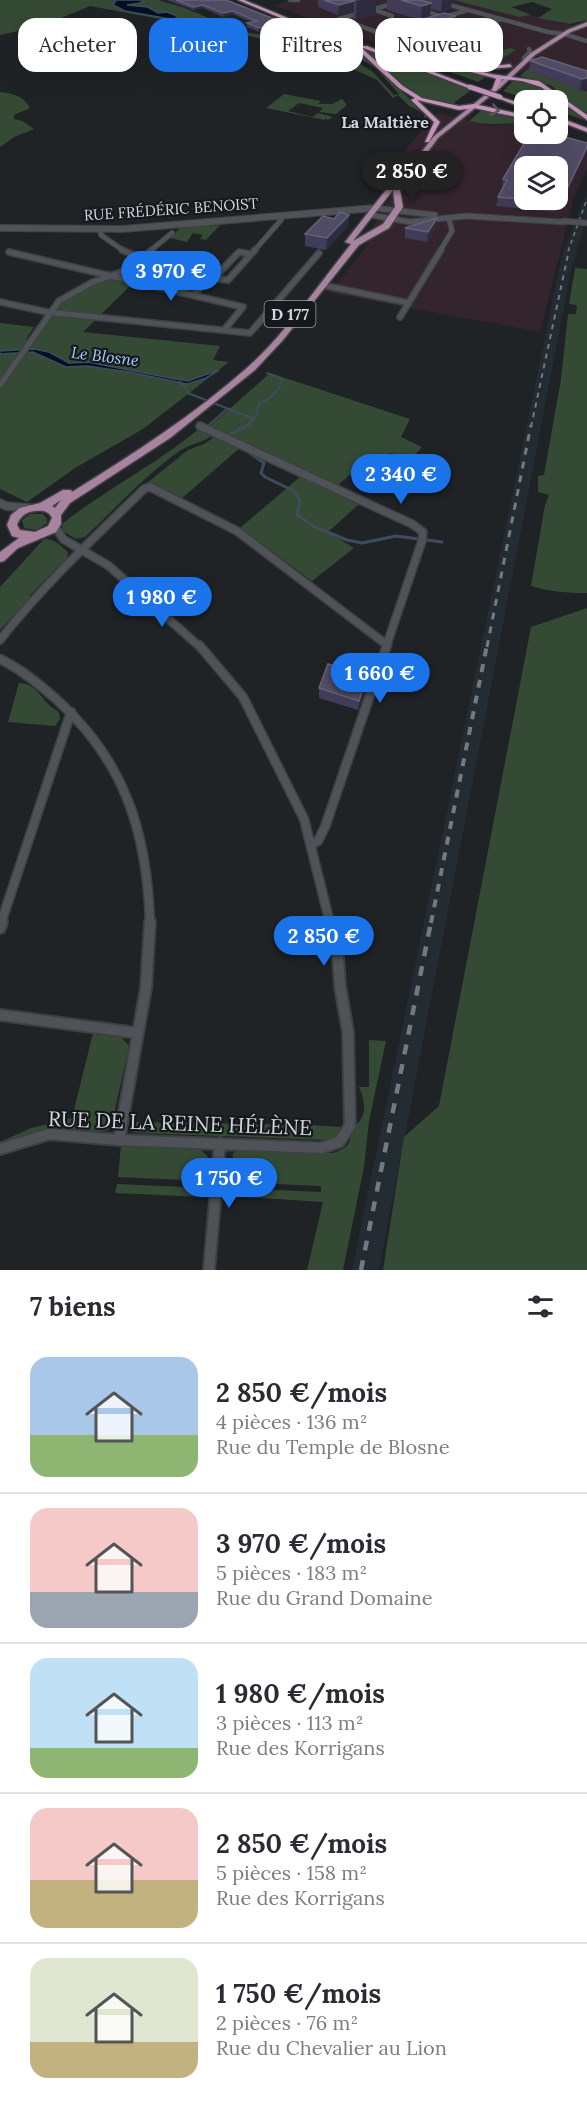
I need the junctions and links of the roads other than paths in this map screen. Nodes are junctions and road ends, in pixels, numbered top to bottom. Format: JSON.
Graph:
{"nodes":[{"id":1,"x":240,"y":0,"type":"edge"},
{"id":2,"x":248,"y":0,"type":"edge"},
{"id":3,"x":298,"y":0,"type":"edge"},
{"id":4,"x":391,"y":0,"type":"edge"},
{"id":5,"x":406,"y":0,"type":"edge"},
{"id":6,"x":432,"y":0,"type":"edge"},
{"id":7,"x":440,"y":0,"type":"edge"},
{"id":8,"x":291,"y":1,"type":"edge"},
{"id":9,"x":398,"y":2,"type":"junction"},
{"id":10,"x":408,"y":6,"type":"edge"},
{"id":11,"x":373,"y":9,"type":"junction"},
{"id":12,"x":418,"y":9,"type":"edge"},
{"id":13,"x":465,"y":11,"type":"junction"},
{"id":14,"x":392,"y":16,"type":"dead end"},
{"id":15,"x":443,"y":17,"type":"junction"},
{"id":16,"x":286,"y":18,"type":"edge"},
{"id":17,"x":297,"y":18,"type":"edge"},
{"id":18,"x":343,"y":18,"type":"edge"},
{"id":19,"x":446,"y":18,"type":"edge"},
{"id":20,"x":493,"y":18,"type":"edge"},
{"id":21,"x":503,"y":20,"type":"edge"},
{"id":22,"x":587,"y":23,"type":"edge"},
{"id":23,"x":558,"y":33,"type":"junction"},
{"id":24,"x":587,"y":40,"type":"edge"},
{"id":25,"x":363,"y":42,"type":"edge"},
{"id":26,"x":363,"y":46,"type":"edge"},
{"id":27,"x":531,"y":51,"type":"junction"},
{"id":28,"x":363,"y":52,"type":"edge"},
{"id":29,"x":527,"y":59,"type":"junction"},
{"id":30,"x":546,"y":64,"type":"edge"},
{"id":31,"x":503,"y":69,"type":"edge"},
{"id":32,"x":511,"y":69,"type":"junction"},
{"id":33,"x":475,"y":72,"type":"edge"},
{"id":34,"x":496,"y":77,"type":"junction"},
{"id":35,"x":506,"y":78,"type":"junction"},
{"id":36,"x":472,"y":85,"type":"junction"},
{"id":37,"x":542,"y":86,"type":"junction"},
{"id":38,"x":401,"y":87,"type":"junction"},
{"id":39,"x":491,"y":87,"type":"junction"},
{"id":40,"x":502,"y":96,"type":"junction"},
{"id":41,"x":514,"y":99,"type":"edge"},
{"id":42,"x":514,"y":102,"type":"edge"},
{"id":43,"x":467,"y":107,"type":"junction"},
{"id":44,"x":514,"y":115,"type":"edge"},
{"id":45,"x":568,"y":117,"type":"edge"},
{"id":46,"x":587,"y":118,"type":"edge"},
{"id":47,"x":568,"y":123,"type":"edge"},
{"id":48,"x":587,"y":124,"type":"edge"},
{"id":49,"x":568,"y":128,"type":"edge"},
{"id":50,"x":587,"y":132,"type":"edge"},
{"id":51,"x":427,"y":141,"type":"junction"},
{"id":52,"x":373,"y":212,"type":"junction"},
{"id":53,"x":394,"y":215,"type":"junction"},
{"id":54,"x":280,"y":216,"type":"junction"},
{"id":55,"x":449,"y":216,"type":"junction"},
{"id":56,"x":587,"y":223,"type":"edge"},
{"id":57,"x":180,"y":224,"type":"junction"},
{"id":58,"x":170,"y":225,"type":"junction"},
{"id":59,"x":0,"y":228,"type":"edge"},
{"id":60,"x":100,"y":229,"type":"junction"},
{"id":61,"x":172,"y":233,"type":"junction"},
{"id":62,"x":9,"y":252,"type":"dead end"},
{"id":63,"x":319,"y":253,"type":"dead end"},
{"id":64,"x":250,"y":254,"type":"junction"},
{"id":65,"x":138,"y":257,"type":"dead end"},
{"id":66,"x":111,"y":276,"type":"junction"},
{"id":67,"x":215,"y":277,"type":"junction"},
{"id":68,"x":322,"y":285,"type":"junction"},
{"id":69,"x":193,"y":295,"type":"junction"},
{"id":70,"x":0,"y":302,"type":"edge"},
{"id":71,"x":409,"y":303,"type":"junction"},
{"id":72,"x":50,"y":313,"type":"junction"},
{"id":73,"x":400,"y":317,"type":"dead end"},
{"id":74,"x":224,"y":330,"type":"junction"},
{"id":75,"x":227,"y":384,"type":"junction"},
{"id":76,"x":0,"y":385,"type":"edge"},
{"id":77,"x":190,"y":414,"type":"junction"},
{"id":78,"x":200,"y":426,"type":"dead end"},
{"id":79,"x":3,"y":504,"type":"edge"},
{"id":80,"x":42,"y":507,"type":"junction"},
{"id":81,"x":29,"y":508,"type":"junction"},
{"id":82,"x":56,"y":514,"type":"junction"},
{"id":83,"x":13,"y":524,"type":"junction"},
{"id":84,"x":55,"y":526,"type":"junction"},
{"id":85,"x":35,"y":536,"type":"junction"},
{"id":86,"x":63,"y":539,"type":"junction"},
{"id":87,"x":0,"y":547,"type":"edge"},
{"id":88,"x":80,"y":550,"type":"junction"},
{"id":89,"x":0,"y":558,"type":"edge"},
{"id":90,"x":0,"y":640,"type":"edge"},
{"id":91,"x":387,"y":645,"type":"junction"},
{"id":92,"x":0,"y":659,"type":"edge"},
{"id":93,"x":71,"y":712,"type":"junction"},
{"id":94,"x":312,"y":844,"type":"junction"},
{"id":95,"x":0,"y":928,"type":"edge"},
{"id":96,"x":0,"y":1015,"type":"edge"},
{"id":97,"x":137,"y":1033,"type":"junction"},
{"id":98,"x":119,"y":1140,"type":"junction"},
{"id":99,"x":220,"y":1143,"type":"junction"},
{"id":100,"x":0,"y":1149,"type":"edge"},
{"id":101,"x":209,"y":1270,"type":"edge"}],
"edges":[{"from":1,"to":16,"type":"highway"},
{"from":2,"to":17,"type":"highway"},
{"from":3,"to":8,"type":"street"},
{"from":4,"to":9,"type":"street"},
{"from":5,"to":9,"type":"street"},
{"from":6,"to":13,"type":"street"},
{"from":7,"to":23,"type":"street"},
{"from":9,"to":10,"type":"street"},
{"from":9,"to":11,"type":"street"},
{"from":11,"to":14,"type":"street"},
{"from":11,"to":18,"type":"street"},
{"from":12,"to":15,"type":"street"},
{"from":13,"to":15,"type":"street"},
{"from":13,"to":20,"type":"street"},
{"from":15,"to":19,"type":"street"},
{"from":21,"to":23,"type":"street"},
{"from":22,"to":23,"type":"main road"},
{"from":23,"to":24,"type":"street"},
{"from":23,"to":27,"type":"main road","number":"D 177"},
{"from":23,"to":27,"type":"main road"},
{"from":25,"to":36,"type":"highway"},
{"from":26,"to":36,"type":"highway"},
{"from":27,"to":29,"type":"main road","number":"D 177"},
{"from":27,"to":32,"type":"main road"},
{"from":28,"to":38,"type":"highway"},
{"from":29,"to":30,"type":"street"},
{"from":29,"to":32,"type":"main road","number":"D 177"},
{"from":31,"to":32,"type":"highway"},
{"from":32,"to":34,"type":"main road"},
{"from":32,"to":35,"type":"main road","number":"D 177"},
{"from":32,"to":37,"type":"highway"},
{"from":33,"to":34,"type":"highway"},
{"from":34,"to":35,"type":"highway"},
{"from":34,"to":39,"type":"highway"},
{"from":35,"to":37,"type":"highway"},
{"from":35,"to":39,"type":"main road","number":"D 177"},
{"from":36,"to":40,"type":"highway","bridge":true},
{"from":37,"to":46,"type":"highway"},
{"from":38,"to":43,"type":"highway"},
{"from":38,"to":51,"type":"highway"},
{"from":39,"to":43,"type":"main road","number":"D 177"},
{"from":39,"to":43,"type":"main road","number":"D 177"},
{"from":40,"to":41,"type":"highway"},
{"from":40,"to":42,"type":"highway"},
{"from":43,"to":44,"type":"highway","one_way":true},
{"from":43,"to":51,"type":"main road","number":"D 177"},
{"from":43,"to":53,"type":"main road","number":"D 177"},
{"from":45,"to":48,"type":"highway"},
{"from":47,"to":50,"type":"highway"},
{"from":49,"to":50,"type":"highway"},
{"from":51,"to":52,"type":"main road","number":"D 177"},
{"from":52,"to":53,"type":"street"},
{"from":52,"to":54,"type":"main road","name":"RUE FRÉDÉRIC BENOIST"},
{"from":52,"to":75,"type":"main road","number":"D 177"},
{"from":53,"to":55,"type":"street"},
{"from":53,"to":68,"type":"main road","number":"D 177"},
{"from":54,"to":57,"type":"main road","name":"RUE FRÉDÉRIC BENOIST"},
{"from":54,"to":64,"type":"street"},
{"from":55,"to":56,"type":"street","bridge":true},
{"from":55,"to":71,"type":"street"},
{"from":57,"to":58,"type":"main road","name":"RUE FRÉDÉRIC BENOIST"},
{"from":57,"to":61,"type":"street"},
{"from":58,"to":60,"type":"main road","name":"RUE FRÉDÉRIC BENOIST"},
{"from":58,"to":61,"type":"street"},
{"from":59,"to":60,"type":"main road","name":"RUE FRÉDÉRIC BENOIST"},
{"from":60,"to":65,"type":"street"},
{"from":61,"to":66,"type":"street"},
{"from":62,"to":66,"type":"street"},
{"from":63,"to":74,"type":"street"},
{"from":64,"to":67,"type":"street"},
{"from":64,"to":67,"type":"street"},
{"from":66,"to":69,"type":"street"},
{"from":66,"to":72,"type":"street"},
{"from":67,"to":69,"type":"street"},
{"from":68,"to":71,"type":"street"},
{"from":68,"to":75,"type":"main road","number":"D 177"},
{"from":69,"to":74,"type":"street"},
{"from":70,"to":72,"type":"street"},
{"from":71,"to":73,"type":"street"},
{"from":72,"to":74,"type":"street"},
{"from":72,"to":76,"type":"street"},
{"from":75,"to":77,"type":"main road"},
{"from":77,"to":80,"type":"main road"},
{"from":77,"to":82,"type":"main road"},
{"from":78,"to":91,"type":"street"},
{"from":79,"to":81,"type":"street"},
{"from":79,"to":83,"type":"street"},
{"from":80,"to":81,"type":"main road"},
{"from":80,"to":82,"type":"main road"},
{"from":81,"to":83,"type":"main road"},
{"from":82,"to":84,"type":"main road"},
{"from":83,"to":85,"type":"main road"},
{"from":83,"to":87,"type":"main road"},
{"from":84,"to":85,"type":"main road"},
{"from":84,"to":86,"type":"street"},
{"from":85,"to":86,"type":"street"},
{"from":85,"to":89,"type":"main road"},
{"from":86,"to":88,"type":"street"},
{"from":88,"to":90,"type":"street"},
{"from":88,"to":91,"type":"street"},
{"from":88,"to":94,"type":"street"},
{"from":91,"to":94,"type":"street"},
{"from":92,"to":93,"type":"street"},
{"from":93,"to":95,"type":"street"},
{"from":93,"to":97,"type":"street"},
{"from":94,"to":99,"type":"street","name":"RUE DE LA REINE HÉLÈNE"},
{"from":96,"to":97,"type":"street"},
{"from":97,"to":98,"type":"street"},
{"from":98,"to":99,"type":"street","name":"RUE DE LA REINE HÉLÈNE"},
{"from":98,"to":100,"type":"street","name":"RUE DE LA REINE HÉLÈNE"},
{"from":99,"to":101,"type":"street"}]}
